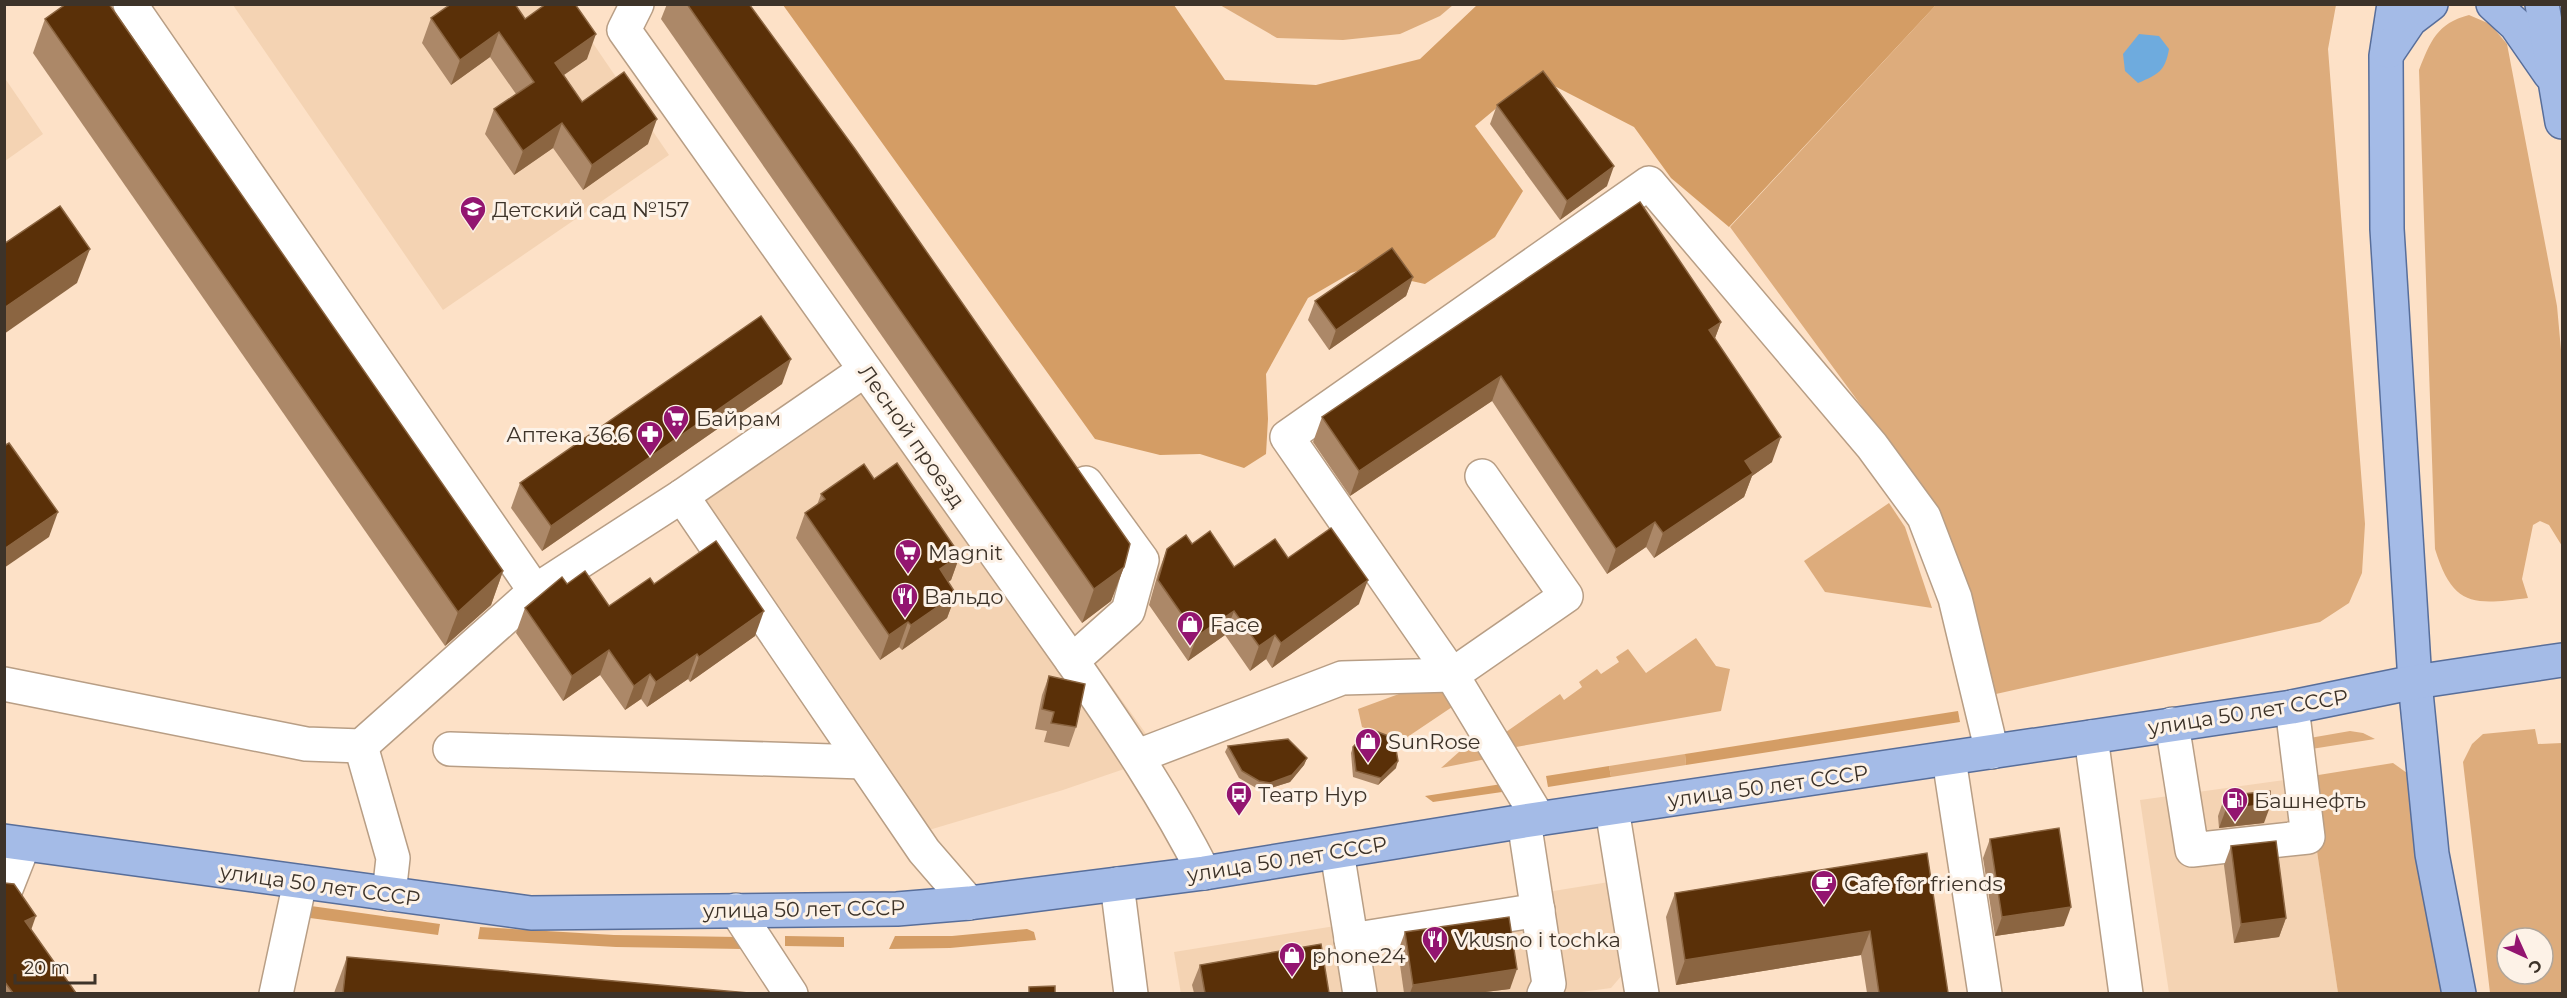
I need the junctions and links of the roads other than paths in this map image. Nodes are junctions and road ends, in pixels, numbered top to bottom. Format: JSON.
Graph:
{"nodes":[{"id":1,"x":130,"y":4,"type":"edge"},
{"id":2,"x":637,"y":4,"type":"edge"},
{"id":3,"x":2394,"y":4,"type":"edge"},
{"id":4,"x":2430,"y":4,"type":"edge"},
{"id":5,"x":2493,"y":4,"type":"edge"},
{"id":6,"x":2542,"y":4,"type":"edge"},
{"id":7,"x":2386,"y":56,"type":"junction"},
{"id":8,"x":2556,"y":83,"type":"junction"},
{"id":9,"x":2562,"y":122,"type":"edge"},
{"id":10,"x":865,"y":370,"type":"junction"},
{"id":11,"x":1071,"y":462,"type":"edge"},
{"id":12,"x":1482,"y":476,"type":"dead end"},
{"id":13,"x":682,"y":496,"type":"junction"},
{"id":14,"x":535,"y":591,"type":"junction"},
{"id":15,"x":2562,"y":660,"type":"edge"},
{"id":16,"x":1072,"y":661,"type":"junction"},
{"id":17,"x":1452,"y":675,"type":"junction"},
{"id":18,"x":2415,"y":682,"type":"junction"},
{"id":19,"x":4,"y":684,"type":"edge"},
{"id":20,"x":2292,"y":707,"type":"junction"},
{"id":21,"x":2172,"y":724,"type":"junction"},
{"id":22,"x":2091,"y":737,"type":"junction"},
{"id":23,"x":361,"y":746,"type":"junction"},
{"id":24,"x":450,"y":749,"type":"dead end"},
{"id":25,"x":1992,"y":752,"type":"junction"},
{"id":26,"x":1138,"y":756,"type":"junction"},
{"id":27,"x":1949,"y":759,"type":"junction"},
{"id":28,"x":863,"y":762,"type":"junction"},
{"id":29,"x":1612,"y":809,"type":"junction"},
{"id":30,"x":1532,"y":820,"type":"junction"},
{"id":31,"x":14,"y":844,"type":"edge"},
{"id":32,"x":1337,"y":852,"type":"junction"},
{"id":33,"x":1204,"y":873,"type":"junction"},
{"id":34,"x":300,"y":882,"type":"junction"},
{"id":35,"x":1117,"y":884,"type":"junction"},
{"id":36,"x":4,"y":894,"type":"edge"},
{"id":37,"x":389,"y":894,"type":"junction"},
{"id":38,"x":969,"y":903,"type":"junction"},
{"id":39,"x":736,"y":910,"type":"junction"},
{"id":40,"x":1538,"y":910,"type":"junction"},
{"id":41,"x":1351,"y":940,"type":"junction"},
{"id":42,"x":276,"y":993,"type":"edge"},
{"id":43,"x":791,"y":993,"type":"edge"},
{"id":44,"x":1131,"y":993,"type":"edge"},
{"id":45,"x":1360,"y":993,"type":"edge"},
{"id":46,"x":1544,"y":993,"type":"edge"},
{"id":47,"x":1642,"y":993,"type":"edge"},
{"id":48,"x":1985,"y":993,"type":"edge"},
{"id":49,"x":2126,"y":993,"type":"edge"},
{"id":50,"x":2458,"y":993,"type":"edge"}],
"edges":[{"from":1,"to":14,"type":"street"},
{"from":2,"to":10,"type":"street","name":"Лесной проезд"},
{"from":3,"to":7,"type":"main road"},
{"from":4,"to":7,"type":"main road"},
{"from":5,"to":8,"type":"main road"},
{"from":6,"to":8,"type":"main road"},
{"from":7,"to":18,"type":"main road"},
{"from":8,"to":9,"type":"main road"},
{"from":10,"to":13,"type":"street"},
{"from":10,"to":16,"type":"street","name":"Лесной проезд"},
{"from":11,"to":16,"type":"street"},
{"from":12,"to":17,"type":"street"},
{"from":13,"to":14,"type":"street"},
{"from":13,"to":28,"type":"street"},
{"from":14,"to":23,"type":"street"},
{"from":15,"to":18,"type":"main road","name":"улица 50 лет СССР"},
{"from":16,"to":26,"type":"street","name":"Лесной проезд"},
{"from":17,"to":25,"type":"street"},
{"from":17,"to":26,"type":"street"},
{"from":17,"to":30,"type":"street"},
{"from":18,"to":20,"type":"main road","name":"улица 50 лет СССР"},
{"from":18,"to":50,"type":"main road"},
{"from":19,"to":23,"type":"street"},
{"from":20,"to":21,"type":"main road","name":"улица 50 лет СССР"},
{"from":20,"to":21,"type":"street"},
{"from":21,"to":22,"type":"main road","name":"улица 50 лет СССР"},
{"from":22,"to":25,"type":"main road","name":"улица 50 лет СССР"},
{"from":22,"to":49,"type":"street"},
{"from":23,"to":37,"type":"street"},
{"from":24,"to":28,"type":"street"},
{"from":25,"to":27,"type":"main road","name":"улица 50 лет СССР"},
{"from":26,"to":33,"type":"street","name":"Лесной проезд"},
{"from":27,"to":29,"type":"main road","name":"улица 50 лет СССР"},
{"from":27,"to":48,"type":"street"},
{"from":28,"to":38,"type":"street"},
{"from":29,"to":30,"type":"main road","name":"улица 50 лет СССР"},
{"from":29,"to":47,"type":"street"},
{"from":30,"to":32,"type":"main road","name":"улица 50 лет СССР"},
{"from":30,"to":40,"type":"street"},
{"from":31,"to":34,"type":"main road","name":"улица 50 лет СССР"},
{"from":31,"to":36,"type":"street"},
{"from":32,"to":33,"type":"main road","name":"улица 50 лет СССР"},
{"from":32,"to":41,"type":"street"},
{"from":33,"to":35,"type":"main road","name":"улица 50 лет СССР"},
{"from":34,"to":37,"type":"main road","name":"улица 50 лет СССР"},
{"from":34,"to":42,"type":"street"},
{"from":35,"to":38,"type":"main road","name":"улица 50 лет СССР"},
{"from":35,"to":44,"type":"street"},
{"from":37,"to":39,"type":"main road","name":"улица 50 лет СССР"},
{"from":38,"to":39,"type":"main road","name":"улица 50 лет СССР"},
{"from":39,"to":43,"type":"street"},
{"from":40,"to":41,"type":"street"},
{"from":40,"to":46,"type":"street"},
{"from":41,"to":45,"type":"street"}]}
